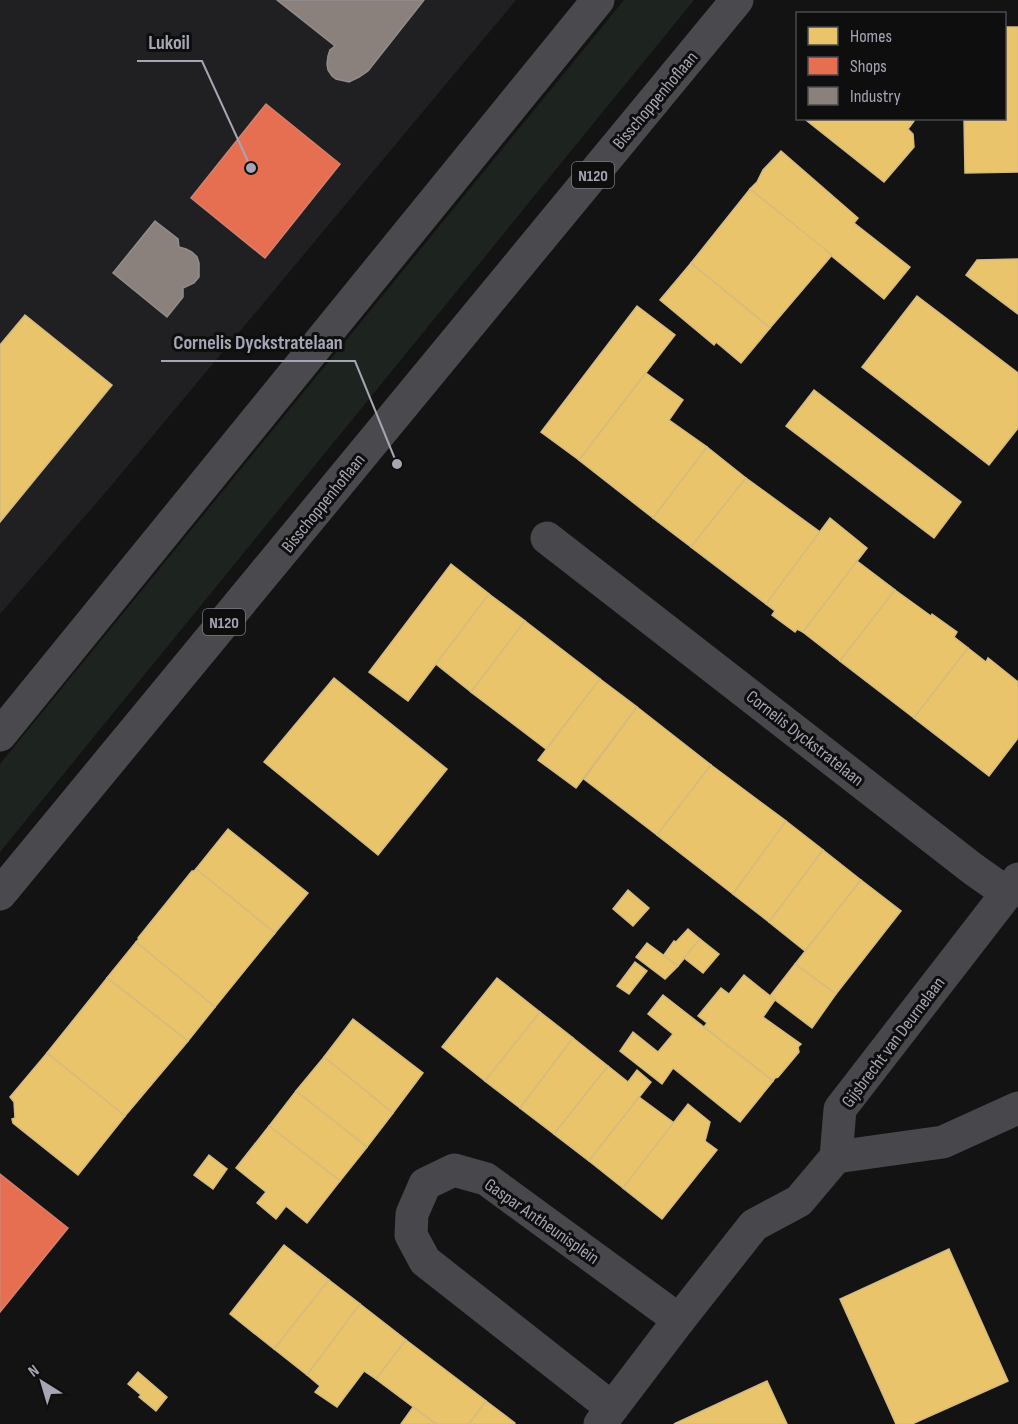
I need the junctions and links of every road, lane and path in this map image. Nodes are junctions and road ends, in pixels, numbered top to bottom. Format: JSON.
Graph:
{"nodes":[{"id":1,"x":598,"y":0,"type":"edge"},
{"id":2,"x":737,"y":0,"type":"edge"},
{"id":3,"x":547,"y":538,"type":"dead end"},
{"id":4,"x":0,"y":735,"type":"edge"},
{"id":5,"x":1013,"y":886,"type":"edge"},
{"id":6,"x":0,"y":894,"type":"edge"},
{"id":7,"x":1018,"y":1108,"type":"edge"},
{"id":8,"x":836,"y":1157,"type":"junction"},
{"id":9,"x":679,"y":1320,"type":"junction"},
{"id":10,"x":606,"y":1416,"type":"edge"}],
"edges":[{"from":1,"to":4,"type":"main road"},
{"from":2,"to":6,"type":"main road","name":"Bisschoppenhoflaan","number":"N120"},
{"from":3,"to":5,"type":"street","name":"Cornelis Dyckstratelaan"},
{"from":5,"to":8,"type":"street","name":"Gijsbrecht van Deurnelaan"},
{"from":7,"to":8,"type":"street"},
{"from":8,"to":9,"type":"street"},
{"from":9,"to":10,"type":"street"},
{"from":9,"to":10,"type":"street","name":"Gaspar Antheunisplein"}]}
